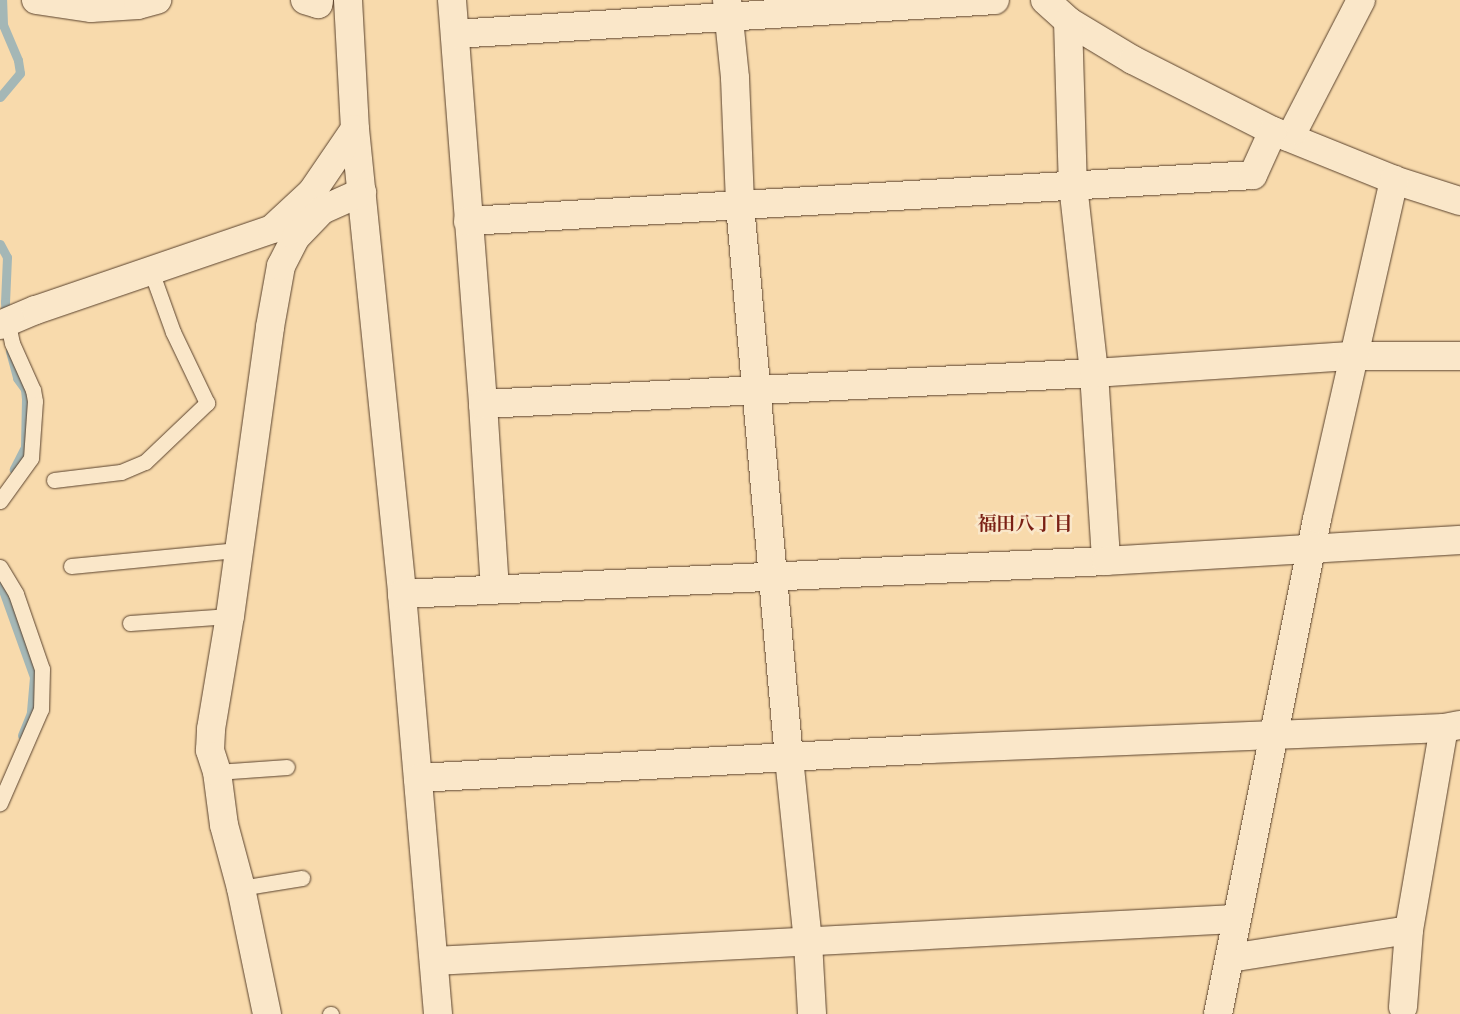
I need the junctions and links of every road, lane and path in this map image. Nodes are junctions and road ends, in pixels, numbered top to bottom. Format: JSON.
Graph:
{"nodes":[{"id":1,"x":36,"y":0,"type":"edge"},
{"id":2,"x":157,"y":0,"type":"edge"},
{"id":3,"x":305,"y":0,"type":"edge"},
{"id":4,"x":319,"y":0,"type":"edge"},
{"id":5,"x":348,"y":0,"type":"edge"},
{"id":6,"x":452,"y":0,"type":"edge"},
{"id":7,"x":995,"y":0,"type":"edge"},
{"id":8,"x":1045,"y":0,"type":"edge"},
{"id":9,"x":1360,"y":0,"type":"edge"},
{"id":10,"x":728,"y":8,"type":"edge"},
{"id":11,"x":1068,"y":21,"type":"junction"},
{"id":12,"x":455,"y":34,"type":"junction"},
{"id":13,"x":355,"y":129,"type":"junction"},
{"id":14,"x":1280,"y":134,"type":"junction"},
{"id":15,"x":1394,"y":180,"type":"junction"},
{"id":16,"x":1073,"y":185,"type":"junction"},
{"id":17,"x":362,"y":192,"type":"junction"},
{"id":18,"x":1460,"y":201,"type":"edge"},
{"id":19,"x":740,"y":205,"type":"junction"},
{"id":20,"x":468,"y":221,"type":"junction"},
{"id":21,"x":151,"y":270,"type":"junction"},
{"id":22,"x":4,"y":325,"type":"edge"},
{"id":23,"x":1353,"y":356,"type":"junction"},
{"id":24,"x":1460,"y":356,"type":"edge"},
{"id":25,"x":1094,"y":373,"type":"junction"},
{"id":26,"x":757,"y":390,"type":"junction"},
{"id":27,"x":484,"y":404,"type":"junction"},
{"id":28,"x":54,"y":480,"type":"dead end"},
{"id":29,"x":0,"y":501,"type":"edge"},
{"id":30,"x":1460,"y":540,"type":"edge"},
{"id":31,"x":1312,"y":548,"type":"junction"},
{"id":32,"x":238,"y":550,"type":"junction"},
{"id":33,"x":1106,"y":561,"type":"junction"},
{"id":34,"x":71,"y":566,"type":"dead end"},
{"id":35,"x":0,"y":567,"type":"edge"},
{"id":36,"x":773,"y":577,"type":"junction"},
{"id":37,"x":495,"y":590,"type":"junction"},
{"id":38,"x":402,"y":594,"type":"junction"},
{"id":39,"x":230,"y":616,"type":"junction"},
{"id":40,"x":130,"y":623,"type":"dead end"},
{"id":41,"x":1452,"y":726,"type":"edge"},
{"id":42,"x":1276,"y":734,"type":"junction"},
{"id":43,"x":789,"y":758,"type":"junction"},
{"id":44,"x":287,"y":767,"type":"dead end"},
{"id":45,"x":217,"y":772,"type":"junction"},
{"id":46,"x":418,"y":778,"type":"junction"},
{"id":47,"x":0,"y":803,"type":"edge"},
{"id":48,"x":302,"y":878,"type":"dead end"},
{"id":49,"x":241,"y":888,"type":"junction"},
{"id":50,"x":1236,"y":919,"type":"junction"},
{"id":51,"x":1409,"y":930,"type":"junction"},
{"id":52,"x":808,"y":942,"type":"junction"},
{"id":53,"x":1230,"y":958,"type":"junction"},
{"id":54,"x":434,"y":961,"type":"junction"},
{"id":55,"x":1403,"y":1007,"type":"dead end"},
{"id":56,"x":267,"y":1014,"type":"edge"},
{"id":57,"x":438,"y":1014,"type":"edge"},
{"id":58,"x":812,"y":1014,"type":"edge"},
{"id":59,"x":1218,"y":1014,"type":"edge"}],
"edges":[{"from":1,"to":2,"type":"street"},
{"from":3,"to":4,"type":"street"},
{"from":5,"to":13,"type":"street"},
{"from":6,"to":12,"type":"street"},
{"from":7,"to":10,"type":"street"},
{"from":8,"to":11,"type":"street"},
{"from":9,"to":14,"type":"street"},
{"from":10,"to":12,"type":"street"},
{"from":10,"to":19,"type":"street"},
{"from":11,"to":14,"type":"street"},
{"from":11,"to":16,"type":"street"},
{"from":12,"to":20,"type":"street"},
{"from":13,"to":17,"type":"street"},
{"from":13,"to":21,"type":"street"},
{"from":14,"to":15,"type":"street"},
{"from":14,"to":16,"type":"street"},
{"from":15,"to":18,"type":"street"},
{"from":15,"to":23,"type":"street"},
{"from":16,"to":19,"type":"street"},
{"from":16,"to":25,"type":"street"},
{"from":17,"to":32,"type":"street"},
{"from":17,"to":38,"type":"street"},
{"from":19,"to":20,"type":"street"},
{"from":19,"to":26,"type":"street"},
{"from":20,"to":27,"type":"street"},
{"from":21,"to":22,"type":"street"},
{"from":21,"to":28,"type":"lane"},
{"from":22,"to":29,"type":"lane"},
{"from":23,"to":24,"type":"street"},
{"from":23,"to":25,"type":"street"},
{"from":23,"to":31,"type":"street"},
{"from":25,"to":26,"type":"street"},
{"from":25,"to":33,"type":"street"},
{"from":26,"to":27,"type":"street"},
{"from":26,"to":36,"type":"street"},
{"from":27,"to":37,"type":"street"},
{"from":30,"to":31,"type":"street"},
{"from":31,"to":33,"type":"street"},
{"from":31,"to":42,"type":"street"},
{"from":32,"to":34,"type":"lane"},
{"from":32,"to":39,"type":"street"},
{"from":33,"to":36,"type":"street"},
{"from":35,"to":47,"type":"lane"},
{"from":36,"to":37,"type":"street"},
{"from":36,"to":43,"type":"street"},
{"from":37,"to":38,"type":"street"},
{"from":38,"to":46,"type":"street"},
{"from":39,"to":40,"type":"lane"},
{"from":39,"to":45,"type":"street"},
{"from":41,"to":42,"type":"street"},
{"from":41,"to":51,"type":"street"},
{"from":42,"to":43,"type":"street"},
{"from":42,"to":50,"type":"street"},
{"from":43,"to":46,"type":"street"},
{"from":43,"to":52,"type":"street"},
{"from":44,"to":45,"type":"lane"},
{"from":45,"to":49,"type":"street"},
{"from":46,"to":54,"type":"street"},
{"from":48,"to":49,"type":"lane"},
{"from":49,"to":56,"type":"street"},
{"from":50,"to":52,"type":"street"},
{"from":50,"to":53,"type":"street"},
{"from":51,"to":53,"type":"street"},
{"from":51,"to":55,"type":"street"},
{"from":52,"to":54,"type":"street"},
{"from":52,"to":58,"type":"street"},
{"from":53,"to":59,"type":"street"},
{"from":54,"to":57,"type":"street"}]}
